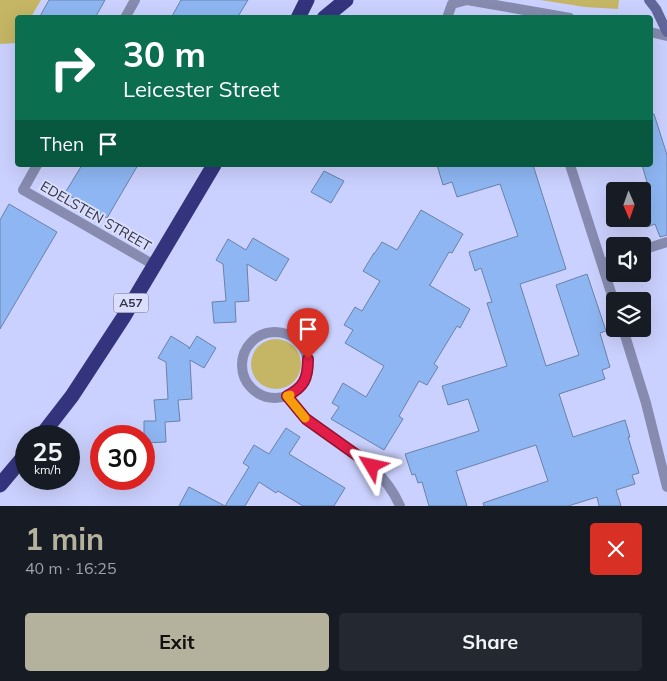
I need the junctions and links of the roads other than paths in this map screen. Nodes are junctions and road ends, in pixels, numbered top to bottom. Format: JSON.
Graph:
{"nodes":[{"id":1,"x":135,"y":0,"type":"edge"},
{"id":2,"x":307,"y":0,"type":"edge"},
{"id":3,"x":346,"y":0,"type":"edge"},
{"id":4,"x":649,"y":0,"type":"edge"},
{"id":5,"x":127,"y":15,"type":"edge"},
{"id":6,"x":300,"y":15,"type":"edge"},
{"id":7,"x":328,"y":15,"type":"edge"},
{"id":8,"x":448,"y":15,"type":"edge"},
{"id":9,"x":553,"y":15,"type":"edge"},
{"id":10,"x":667,"y":32,"type":"edge"},
{"id":11,"x":653,"y":33,"type":"edge"},
{"id":12,"x":667,"y":36,"type":"edge"},
{"id":13,"x":36,"y":167,"type":"edge"},
{"id":14,"x":213,"y":167,"type":"edge"},
{"id":15,"x":571,"y":167,"type":"edge"},
{"id":16,"x":667,"y":242,"type":"edge"},
{"id":17,"x":651,"y":247,"type":"edge"},
{"id":18,"x":606,"y":262,"type":"edge"},
{"id":19,"x":602,"y":264,"type":"junction"},
{"id":20,"x":154,"y":266,"type":"junction"},
{"id":21,"x":611,"y":292,"type":"edge"},
{"id":22,"x":625,"y":337,"type":"edge"},
{"id":23,"x":287,"y":396,"type":"junction"},
{"id":24,"x":50,"y":425,"type":"edge"},
{"id":25,"x":15,"y":467,"type":"edge"},
{"id":26,"x":0,"y":485,"type":"edge"},
{"id":27,"x":667,"y":487,"type":"edge"},
{"id":28,"x":400,"y":506,"type":"edge"}],
"edges":[{"from":1,"to":5,"type":"street"},
{"from":2,"to":6,"type":"highway"},
{"from":3,"to":7,"type":"highway"},
{"from":4,"to":10,"type":"street"},
{"from":8,"to":9,"type":"street"},
{"from":11,"to":12,"type":"street"},
{"from":13,"to":20,"type":"street","name":"EDELSTEN STREET"},
{"from":14,"to":20,"type":"highway","number":"A57"},
{"from":15,"to":19,"type":"street"},
{"from":16,"to":17,"type":"street"},
{"from":18,"to":19,"type":"street"},
{"from":19,"to":21,"type":"street"},
{"from":20,"to":24,"type":"highway","number":"A57"},
{"from":22,"to":27,"type":"street"},
{"from":23,"to":23,"type":"street"},
{"from":23,"to":28,"type":"street"},
{"from":25,"to":26,"type":"highway"}]}
